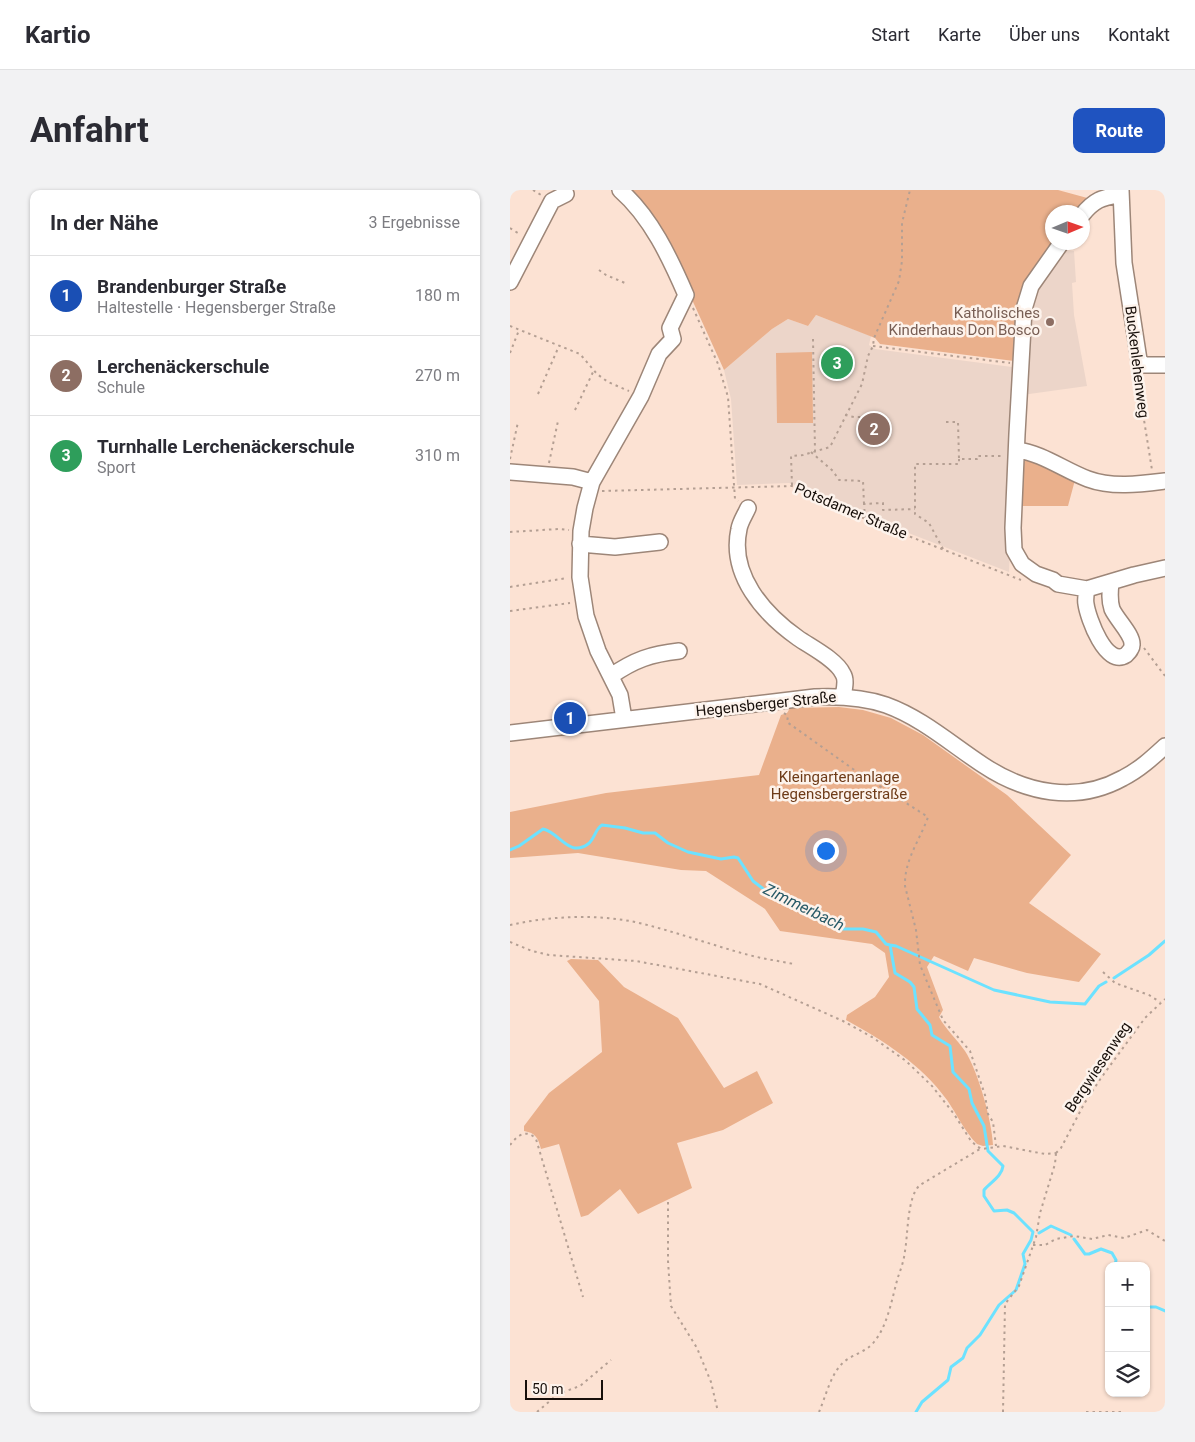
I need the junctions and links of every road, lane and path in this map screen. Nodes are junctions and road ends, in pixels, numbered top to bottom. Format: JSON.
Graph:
{"nodes":[{"id":1,"x":620,"y":190,"type":"edge"},
{"id":2,"x":910,"y":190,"type":"edge"},
{"id":3,"x":1121,"y":192,"type":"edge"},
{"id":4,"x":566,"y":194,"type":"dead end"},
{"id":5,"x":1090,"y":205,"type":"edge"},
{"id":6,"x":1056,"y":250,"type":"edge"},
{"id":7,"x":599,"y":270,"type":"dead end"},
{"id":8,"x":510,"y":282,"type":"edge"},
{"id":9,"x":625,"y":283,"type":"dead end"},
{"id":10,"x":686,"y":294,"type":"junction"},
{"id":11,"x":510,"y":326,"type":"edge"},
{"id":12,"x":519,"y":330,"type":"junction"},
{"id":13,"x":813,"y":339,"type":"dead end"},
{"id":14,"x":560,"y":346,"type":"junction"},
{"id":15,"x":873,"y":346,"type":"junction"},
{"id":16,"x":510,"y":353,"type":"edge"},
{"id":17,"x":1140,"y":362,"type":"junction"},
{"id":18,"x":1021,"y":364,"type":"junction"},
{"id":19,"x":1165,"y":365,"type":"edge"},
{"id":20,"x":594,"y":370,"type":"junction"},
{"id":21,"x":538,"y":394,"type":"dead end"},
{"id":22,"x":641,"y":396,"type":"junction"},
{"id":23,"x":575,"y":410,"type":"dead end"},
{"id":24,"x":846,"y":415,"type":"junction"},
{"id":25,"x":873,"y":417,"type":"dead end"},
{"id":26,"x":558,"y":421,"type":"dead end"},
{"id":27,"x":518,"y":422,"type":"dead end"},
{"id":28,"x":946,"y":422,"type":"dead end"},
{"id":29,"x":815,"y":451,"type":"junction"},
{"id":30,"x":811,"y":452,"type":"junction"},
{"id":31,"x":1016,"y":453,"type":"junction"},
{"id":32,"x":959,"y":459,"type":"junction"},
{"id":33,"x":510,"y":462,"type":"edge"},
{"id":34,"x":510,"y":472,"type":"edge"},
{"id":35,"x":546,"y":476,"type":"junction"},
{"id":36,"x":1159,"y":478,"type":"edge"},
{"id":37,"x":592,"y":482,"type":"junction"},
{"id":38,"x":792,"y":486,"type":"junction"},
{"id":39,"x":734,"y":487,"type":"junction"},
{"id":40,"x":605,"y":491,"type":"dead end"},
{"id":41,"x":734,"y":496,"type":"dead end"},
{"id":42,"x":864,"y":504,"type":"junction"},
{"id":43,"x":748,"y":508,"type":"dead end"},
{"id":44,"x":915,"y":509,"type":"junction"},
{"id":45,"x":865,"y":519,"type":"junction"},
{"id":46,"x":510,"y":532,"type":"edge"},
{"id":47,"x":580,"y":538,"type":"junction"},
{"id":48,"x":660,"y":542,"type":"dead end"},
{"id":49,"x":943,"y":549,"type":"junction"},
{"id":50,"x":1165,"y":568,"type":"edge"},
{"id":51,"x":580,"y":577,"type":"junction"},
{"id":52,"x":1022,"y":580,"type":"dead end"},
{"id":53,"x":1110,"y":582,"type":"junction"},
{"id":54,"x":510,"y":587,"type":"edge"},
{"id":55,"x":1087,"y":589,"type":"junction"},
{"id":56,"x":582,"y":601,"type":"junction"},
{"id":57,"x":510,"y":611,"type":"edge"},
{"id":58,"x":679,"y":651,"type":"dead end"},
{"id":59,"x":1149,"y":655,"type":"dead end"},
{"id":60,"x":611,"y":676,"type":"junction"},
{"id":61,"x":1165,"y":676,"type":"edge"},
{"id":62,"x":843,"y":697,"type":"junction"},
{"id":63,"x":771,"y":702,"type":"junction"},
{"id":64,"x":624,"y":719,"type":"junction"},
{"id":65,"x":510,"y":733,"type":"edge"},
{"id":66,"x":1165,"y":746,"type":"edge"},
{"id":67,"x":510,"y":924,"type":"edge"},
{"id":68,"x":510,"y":942,"type":"edge"},
{"id":69,"x":794,"y":964,"type":"dead end"},
{"id":70,"x":1103,"y":972,"type":"dead end"},
{"id":71,"x":1165,"y":999,"type":"edge"},
{"id":72,"x":1160,"y":1002,"type":"junction"},
{"id":73,"x":510,"y":1145,"type":"edge"},
{"id":74,"x":996,"y":1146,"type":"junction"},
{"id":75,"x":981,"y":1148,"type":"junction"},
{"id":76,"x":1056,"y":1153,"type":"junction"},
{"id":77,"x":668,"y":1202,"type":"dead end"},
{"id":78,"x":1165,"y":1241,"type":"edge"},
{"id":79,"x":1033,"y":1244,"type":"junction"},
{"id":80,"x":583,"y":1297,"type":"dead end"},
{"id":81,"x":611,"y":1360,"type":"dead end"},
{"id":82,"x":537,"y":1412,"type":"edge"},
{"id":83,"x":718,"y":1412,"type":"edge"},
{"id":84,"x":820,"y":1412,"type":"edge"},
{"id":85,"x":1003,"y":1412,"type":"edge"},
{"id":86,"x":1086,"y":1412,"type":"edge"},
{"id":87,"x":1123,"y":1412,"type":"edge"}],
"edges":[{"from":1,"to":10,"type":"street"},
{"from":2,"to":15,"type":"path"},
{"from":3,"to":5,"type":"street"},
{"from":3,"to":17,"type":"street","name":"Buckenlehenweg"},
{"from":4,"to":8,"type":"street"},
{"from":6,"to":18,"type":"street"},
{"from":7,"to":9,"type":"path"},
{"from":10,"to":22,"type":"street"},
{"from":10,"to":39,"type":"path"},
{"from":11,"to":12,"type":"path"},
{"from":12,"to":14,"type":"path"},
{"from":12,"to":16,"type":"path"},
{"from":13,"to":29,"type":"path"},
{"from":14,"to":20,"type":"path"},
{"from":14,"to":21,"type":"path"},
{"from":15,"to":18,"type":"path"},
{"from":15,"to":24,"type":"path"},
{"from":17,"to":19,"type":"street"},
{"from":17,"to":36,"type":"path","name":"Buckenlehenweg"},
{"from":18,"to":31,"type":"street"},
{"from":20,"to":22,"type":"path"},
{"from":20,"to":23,"type":"path"},
{"from":22,"to":37,"type":"street"},
{"from":24,"to":25,"type":"path"},
{"from":24,"to":29,"type":"path"},
{"from":26,"to":35,"type":"path"},
{"from":27,"to":33,"type":"path"},
{"from":28,"to":32,"type":"path"},
{"from":29,"to":30,"type":"path"},
{"from":30,"to":38,"type":"path"},
{"from":30,"to":42,"type":"path"},
{"from":31,"to":32,"type":"path"},
{"from":31,"to":36,"type":"street"},
{"from":31,"to":55,"type":"street"},
{"from":32,"to":44,"type":"path"},
{"from":34,"to":35,"type":"street"},
{"from":35,"to":37,"type":"street"},
{"from":37,"to":47,"type":"street"},
{"from":38,"to":39,"type":"path","name":"Potsdamer Straße"},
{"from":38,"to":45,"type":"path","name":"Potsdamer Straße"},
{"from":39,"to":40,"type":"path","name":"Potsdamer Straße"},
{"from":39,"to":41,"type":"path"},
{"from":42,"to":44,"type":"path"},
{"from":42,"to":45,"type":"path"},
{"from":43,"to":62,"type":"street"},
{"from":44,"to":49,"type":"path"},
{"from":45,"to":49,"type":"path","name":"Potsdamer Straße"},
{"from":46,"to":47,"type":"path"},
{"from":47,"to":48,"type":"street"},
{"from":47,"to":51,"type":"street"},
{"from":49,"to":52,"type":"path","name":"Potsdamer Straße"},
{"from":50,"to":53,"type":"street"},
{"from":51,"to":54,"type":"path"},
{"from":51,"to":56,"type":"street"},
{"from":53,"to":55,"type":"street"},
{"from":53,"to":55,"type":"street"},
{"from":56,"to":57,"type":"path"},
{"from":56,"to":60,"type":"street"},
{"from":58,"to":60,"type":"street"},
{"from":59,"to":61,"type":"path"},
{"from":60,"to":64,"type":"street"},
{"from":62,"to":63,"type":"street","name":"Hegensberger Straße"},
{"from":62,"to":66,"type":"street","name":"Hegensberger Straße"},
{"from":63,"to":64,"type":"street","name":"Hegensberger Straße"},
{"from":63,"to":74,"type":"path"},
{"from":64,"to":65,"type":"street","name":"Hegensberger Straße"},
{"from":67,"to":69,"type":"path"},
{"from":68,"to":75,"type":"path"},
{"from":70,"to":72,"type":"path"},
{"from":71,"to":72,"type":"path","name":"Bergwiesenweg"},
{"from":72,"to":76,"type":"path","name":"Bergwiesenweg"},
{"from":73,"to":80,"type":"path"},
{"from":74,"to":75,"type":"path"},
{"from":74,"to":76,"type":"path"},
{"from":75,"to":84,"type":"path"},
{"from":76,"to":79,"type":"path"},
{"from":77,"to":83,"type":"path"},
{"from":78,"to":79,"type":"path"},
{"from":79,"to":85,"type":"path"},
{"from":81,"to":82,"type":"path"},
{"from":86,"to":87,"type":"path"}]}
